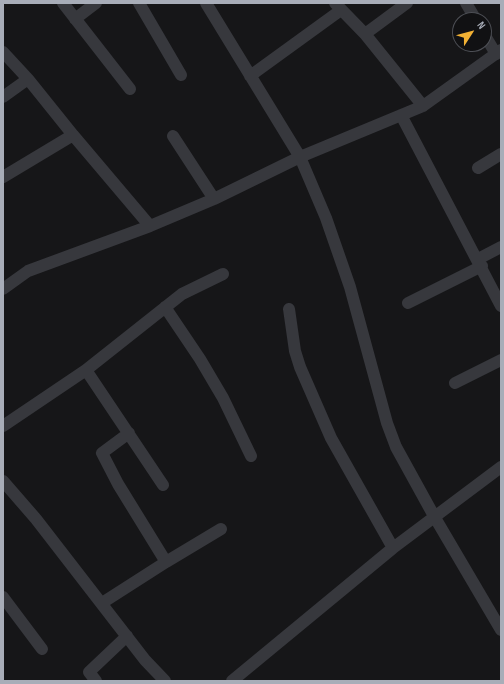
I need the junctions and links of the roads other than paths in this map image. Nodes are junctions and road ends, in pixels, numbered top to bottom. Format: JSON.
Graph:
{"nodes":[{"id":1,"x":63,"y":3,"type":"edge"},
{"id":2,"x":96,"y":3,"type":"edge"},
{"id":3,"x":140,"y":3,"type":"edge"},
{"id":4,"x":206,"y":3,"type":"edge"},
{"id":5,"x":407,"y":3,"type":"edge"},
{"id":6,"x":466,"y":3,"type":"edge"},
{"id":7,"x":338,"y":7,"type":"edge"},
{"id":8,"x":471,"y":12,"type":"edge"},
{"id":9,"x":75,"y":19,"type":"junction"},
{"id":10,"x":365,"y":34,"type":"junction"},
{"id":11,"x":3,"y":52,"type":"edge"},
{"id":12,"x":498,"y":52,"type":"edge"},
{"id":13,"x":181,"y":75,"type":"dead end"},
{"id":14,"x":250,"y":76,"type":"junction"},
{"id":15,"x":28,"y":79,"type":"junction"},
{"id":16,"x":130,"y":88,"type":"dead end"},
{"id":17,"x":3,"y":98,"type":"edge"},
{"id":18,"x":424,"y":106,"type":"junction"},
{"id":19,"x":401,"y":115,"type":"junction"},
{"id":20,"x":73,"y":136,"type":"junction"},
{"id":21,"x":173,"y":136,"type":"dead end"},
{"id":22,"x":501,"y":154,"type":"edge"},
{"id":23,"x":300,"y":157,"type":"junction"},
{"id":24,"x":478,"y":168,"type":"dead end"},
{"id":25,"x":3,"y":177,"type":"edge"},
{"id":26,"x":214,"y":199,"type":"junction"},
{"id":27,"x":150,"y":226,"type":"junction"},
{"id":28,"x":501,"y":248,"type":"edge"},
{"id":29,"x":480,"y":263,"type":"junction"},
{"id":30,"x":223,"y":274,"type":"dead end"},
{"id":31,"x":3,"y":289,"type":"edge"},
{"id":32,"x":408,"y":303,"type":"dead end"},
{"id":33,"x":501,"y":306,"type":"edge"},
{"id":34,"x":165,"y":307,"type":"junction"},
{"id":35,"x":289,"y":309,"type":"dead end"},
{"id":36,"x":501,"y":360,"type":"edge"},
{"id":37,"x":86,"y":370,"type":"junction"},
{"id":38,"x":456,"y":383,"type":"dead end"},
{"id":39,"x":3,"y":426,"type":"edge"},
{"id":40,"x":129,"y":433,"type":"junction"},
{"id":41,"x":251,"y":456,"type":"dead end"},
{"id":42,"x":501,"y":467,"type":"edge"},
{"id":43,"x":3,"y":481,"type":"edge"},
{"id":44,"x":163,"y":485,"type":"dead end"},
{"id":45,"x":434,"y":516,"type":"junction"},
{"id":46,"x":221,"y":529,"type":"dead end"},
{"id":47,"x":393,"y":548,"type":"junction"},
{"id":48,"x":166,"y":562,"type":"junction"},
{"id":49,"x":3,"y":597,"type":"edge"},
{"id":50,"x":102,"y":604,"type":"junction"},
{"id":51,"x":501,"y":630,"type":"edge"},
{"id":52,"x":127,"y":636,"type":"junction"},
{"id":53,"x":42,"y":649,"type":"dead end"},
{"id":54,"x":96,"y":681,"type":"edge"},
{"id":55,"x":165,"y":681,"type":"edge"},
{"id":56,"x":232,"y":681,"type":"edge"}],
"edges":[{"from":1,"to":9,"type":"street"},
{"from":2,"to":9,"type":"street"},
{"from":3,"to":13,"type":"street"},
{"from":4,"to":14,"type":"street"},
{"from":5,"to":10,"type":"street"},
{"from":6,"to":8,"type":"street"},
{"from":7,"to":10,"type":"street"},
{"from":7,"to":14,"type":"street"},
{"from":9,"to":16,"type":"street"},
{"from":10,"to":18,"type":"street"},
{"from":11,"to":15,"type":"street"},
{"from":12,"to":18,"type":"street"},
{"from":14,"to":23,"type":"street"},
{"from":15,"to":17,"type":"street"},
{"from":15,"to":20,"type":"street"},
{"from":18,"to":19,"type":"street"},
{"from":19,"to":23,"type":"street"},
{"from":19,"to":29,"type":"street"},
{"from":20,"to":25,"type":"street"},
{"from":20,"to":27,"type":"street"},
{"from":21,"to":26,"type":"street"},
{"from":22,"to":24,"type":"street"},
{"from":23,"to":26,"type":"street"},
{"from":23,"to":45,"type":"street"},
{"from":26,"to":27,"type":"street"},
{"from":27,"to":31,"type":"street"},
{"from":28,"to":29,"type":"street"},
{"from":29,"to":32,"type":"street"},
{"from":29,"to":33,"type":"street"},
{"from":30,"to":34,"type":"street"},
{"from":34,"to":37,"type":"street"},
{"from":34,"to":41,"type":"street"},
{"from":35,"to":47,"type":"street"},
{"from":36,"to":38,"type":"street"},
{"from":37,"to":39,"type":"street"},
{"from":37,"to":40,"type":"street"},
{"from":40,"to":44,"type":"street"},
{"from":40,"to":48,"type":"street"},
{"from":42,"to":45,"type":"street"},
{"from":43,"to":50,"type":"street"},
{"from":45,"to":47,"type":"street"},
{"from":45,"to":51,"type":"street"},
{"from":46,"to":48,"type":"street"},
{"from":47,"to":56,"type":"street"},
{"from":48,"to":50,"type":"street"},
{"from":49,"to":53,"type":"street"},
{"from":50,"to":52,"type":"street"},
{"from":52,"to":54,"type":"street"},
{"from":52,"to":55,"type":"street"}]}
